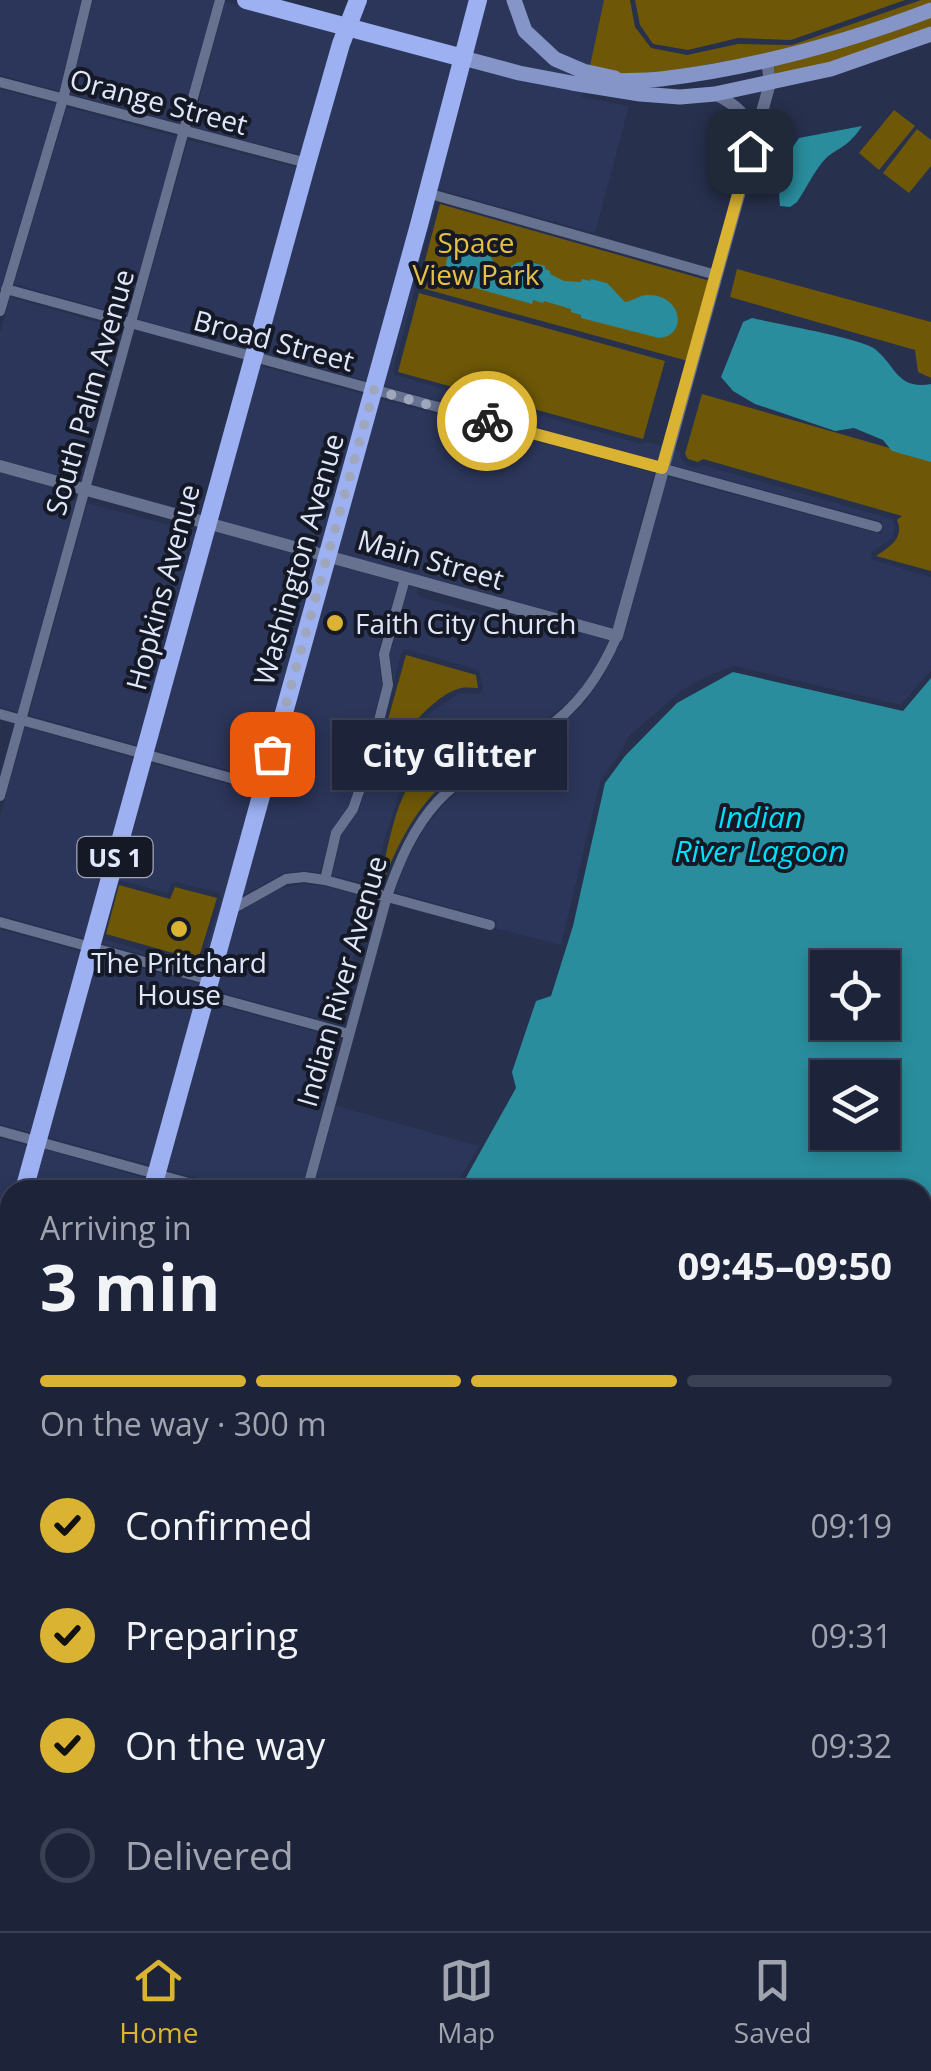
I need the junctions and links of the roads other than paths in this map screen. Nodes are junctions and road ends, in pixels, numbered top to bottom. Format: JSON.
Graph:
{"nodes":[{"id":1,"x":87,"y":0,"type":"edge"},
{"id":2,"x":220,"y":0,"type":"edge"},
{"id":3,"x":246,"y":0,"type":"edge"},
{"id":4,"x":358,"y":0,"type":"edge"},
{"id":5,"x":478,"y":0,"type":"edge"},
{"id":6,"x":514,"y":0,"type":"edge"},
{"id":7,"x":931,"y":10,"type":"edge"},
{"id":8,"x":347,"y":26,"type":"junction"},
{"id":9,"x":931,"y":34,"type":"edge"},
{"id":10,"x":462,"y":58,"type":"junction"},
{"id":11,"x":768,"y":60,"type":"junction"},
{"id":12,"x":624,"y":80,"type":"junction"},
{"id":13,"x":0,"y":82,"type":"edge"},
{"id":14,"x":572,"y":83,"type":"junction"},
{"id":15,"x":770,"y":83,"type":"junction"},
{"id":16,"x":715,"y":94,"type":"junction"},
{"id":17,"x":63,"y":99,"type":"junction"},
{"id":18,"x":184,"y":132,"type":"junction"},
{"id":19,"x":750,"y":151,"type":"junction"},
{"id":20,"x":307,"y":163,"type":"junction"},
{"id":21,"x":427,"y":193,"type":"junction"},
{"id":22,"x":716,"y":275,"type":"junction"},
{"id":23,"x":6,"y":289,"type":"junction"},
{"id":24,"x":0,"y":311,"type":"edge"},
{"id":25,"x":131,"y":324,"type":"junction"},
{"id":26,"x":254,"y":358,"type":"junction"},
{"id":27,"x":374,"y":390,"type":"junction"},
{"id":28,"x":0,"y":466,"type":"edge"},
{"id":29,"x":662,"y":468,"type":"junction"},
{"id":30,"x":85,"y":489,"type":"junction"},
{"id":31,"x":208,"y":524,"type":"junction"},
{"id":32,"x":877,"y":527,"type":"dead end"},
{"id":33,"x":328,"y":556,"type":"junction"},
{"id":34,"x":405,"y":578,"type":"junction"},
{"id":35,"x":617,"y":636,"type":"junction"},
{"id":36,"x":0,"y":714,"type":"edge"},
{"id":37,"x":22,"y":720,"type":"junction"},
{"id":38,"x":144,"y":754,"type":"junction"},
{"id":39,"x":264,"y":787,"type":"junction"},
{"id":40,"x":0,"y":796,"type":"edge"},
{"id":41,"x":325,"y":880,"type":"junction"},
{"id":42,"x":387,"y":896,"type":"junction"},
{"id":43,"x":229,"y":912,"type":"junction"},
{"id":44,"x":0,"y":922,"type":"edge"},
{"id":45,"x":490,"y":926,"type":"dead end"},
{"id":46,"x":90,"y":947,"type":"junction"},
{"id":47,"x":208,"y":988,"type":"junction"},
{"id":48,"x":349,"y":1034,"type":"junction"},
{"id":49,"x":0,"y":1131,"type":"edge"},
{"id":50,"x":36,"y":1141,"type":"junction"},
{"id":51,"x":26,"y":1180,"type":"edge"},
{"id":52,"x":148,"y":1180,"type":"edge"},
{"id":53,"x":155,"y":1180,"type":"edge"},
{"id":54,"x":310,"y":1180,"type":"edge"}],
"edges":[{"from":1,"to":17,"type":"street"},
{"from":2,"to":18,"type":"street","name":"South Palm Avenue"},
{"from":3,"to":8,"type":"main road"},
{"from":4,"to":8,"type":"main road","name":"Hopkins Avenue","number":"US 1"},
{"from":5,"to":10,"type":"main road","name":"Washington Avenue"},
{"from":6,"to":12,"type":"main road"},
{"from":7,"to":11,"type":"main road"},
{"from":8,"to":10,"type":"main road"},
{"from":8,"to":20,"type":"main road","name":"Hopkins Avenue","number":"US 1"},
{"from":9,"to":15,"type":"main road"},
{"from":10,"to":14,"type":"main road"},
{"from":10,"to":21,"type":"main road","name":"Washington Avenue"},
{"from":11,"to":12,"type":"main road"},
{"from":11,"to":15,"type":"street","name":"Indian River Avenue"},
{"from":12,"to":14,"type":"main road"},
{"from":13,"to":17,"type":"street","name":"Orange Street"},
{"from":14,"to":16,"type":"main road"},
{"from":15,"to":16,"type":"main road"},
{"from":15,"to":19,"type":"street","name":"Indian River Avenue"},
{"from":16,"to":19,"type":"street"},
{"from":17,"to":18,"type":"street","name":"Orange Street"},
{"from":17,"to":23,"type":"street"},
{"from":18,"to":20,"type":"street","name":"Orange Street"},
{"from":18,"to":25,"type":"street","name":"South Palm Avenue"},
{"from":19,"to":22,"type":"street","name":"Indian River Avenue"},
{"from":20,"to":26,"type":"main road","name":"Hopkins Avenue","number":"US 1"},
{"from":21,"to":22,"type":"street"},
{"from":21,"to":27,"type":"main road","name":"Washington Avenue"},
{"from":22,"to":29,"type":"street","name":"Indian River Avenue"},
{"from":23,"to":24,"type":"street"},
{"from":23,"to":25,"type":"street","name":"Broad Street"},
{"from":25,"to":26,"type":"street","name":"Broad Street"},
{"from":25,"to":30,"type":"street","name":"South Palm Avenue"},
{"from":26,"to":27,"type":"street","name":"Broad Street"},
{"from":26,"to":31,"type":"main road","name":"Hopkins Avenue","number":"US 1"},
{"from":27,"to":29,"type":"street","name":"Broad Street"},
{"from":27,"to":33,"type":"main road","name":"Washington Avenue"},
{"from":28,"to":30,"type":"street","name":"Main Street"},
{"from":29,"to":32,"type":"street","name":"Broad Street"},
{"from":29,"to":35,"type":"street","name":"Indian River Avenue"},
{"from":30,"to":31,"type":"street","name":"Main Street"},
{"from":30,"to":37,"type":"street","name":"South Palm Avenue"},
{"from":31,"to":33,"type":"street","name":"Main Street"},
{"from":31,"to":38,"type":"main road","name":"Hopkins Avenue","number":"US 1"},
{"from":33,"to":34,"type":"street","name":"Main Street"},
{"from":33,"to":39,"type":"main road","name":"Washington Avenue"},
{"from":34,"to":35,"type":"street","name":"Main Street"},
{"from":34,"to":41,"type":"street"},
{"from":35,"to":42,"type":"street","name":"Indian River Avenue"},
{"from":36,"to":37,"type":"street"},
{"from":37,"to":38,"type":"street"},
{"from":37,"to":40,"type":"street","name":"South Palm Avenue"},
{"from":38,"to":39,"type":"street"},
{"from":38,"to":46,"type":"main road","name":"Hopkins Avenue","number":"US 1"},
{"from":39,"to":43,"type":"main road","name":"Washington Avenue"},
{"from":41,"to":42,"type":"street"},
{"from":41,"to":43,"type":"street"},
{"from":42,"to":45,"type":"street"},
{"from":42,"to":48,"type":"street","name":"Indian River Avenue"},
{"from":43,"to":47,"type":"main road","name":"Washington Avenue"},
{"from":44,"to":46,"type":"street"},
{"from":46,"to":47,"type":"street"},
{"from":46,"to":50,"type":"main road","name":"Hopkins Avenue","number":"US 1"},
{"from":47,"to":48,"type":"street"},
{"from":47,"to":53,"type":"main road","name":"Washington Avenue"},
{"from":48,"to":54,"type":"street","name":"Indian River Avenue"},
{"from":49,"to":50,"type":"street"},
{"from":50,"to":51,"type":"main road","name":"Hopkins Avenue","number":"US 1"},
{"from":50,"to":52,"type":"street"}]}
